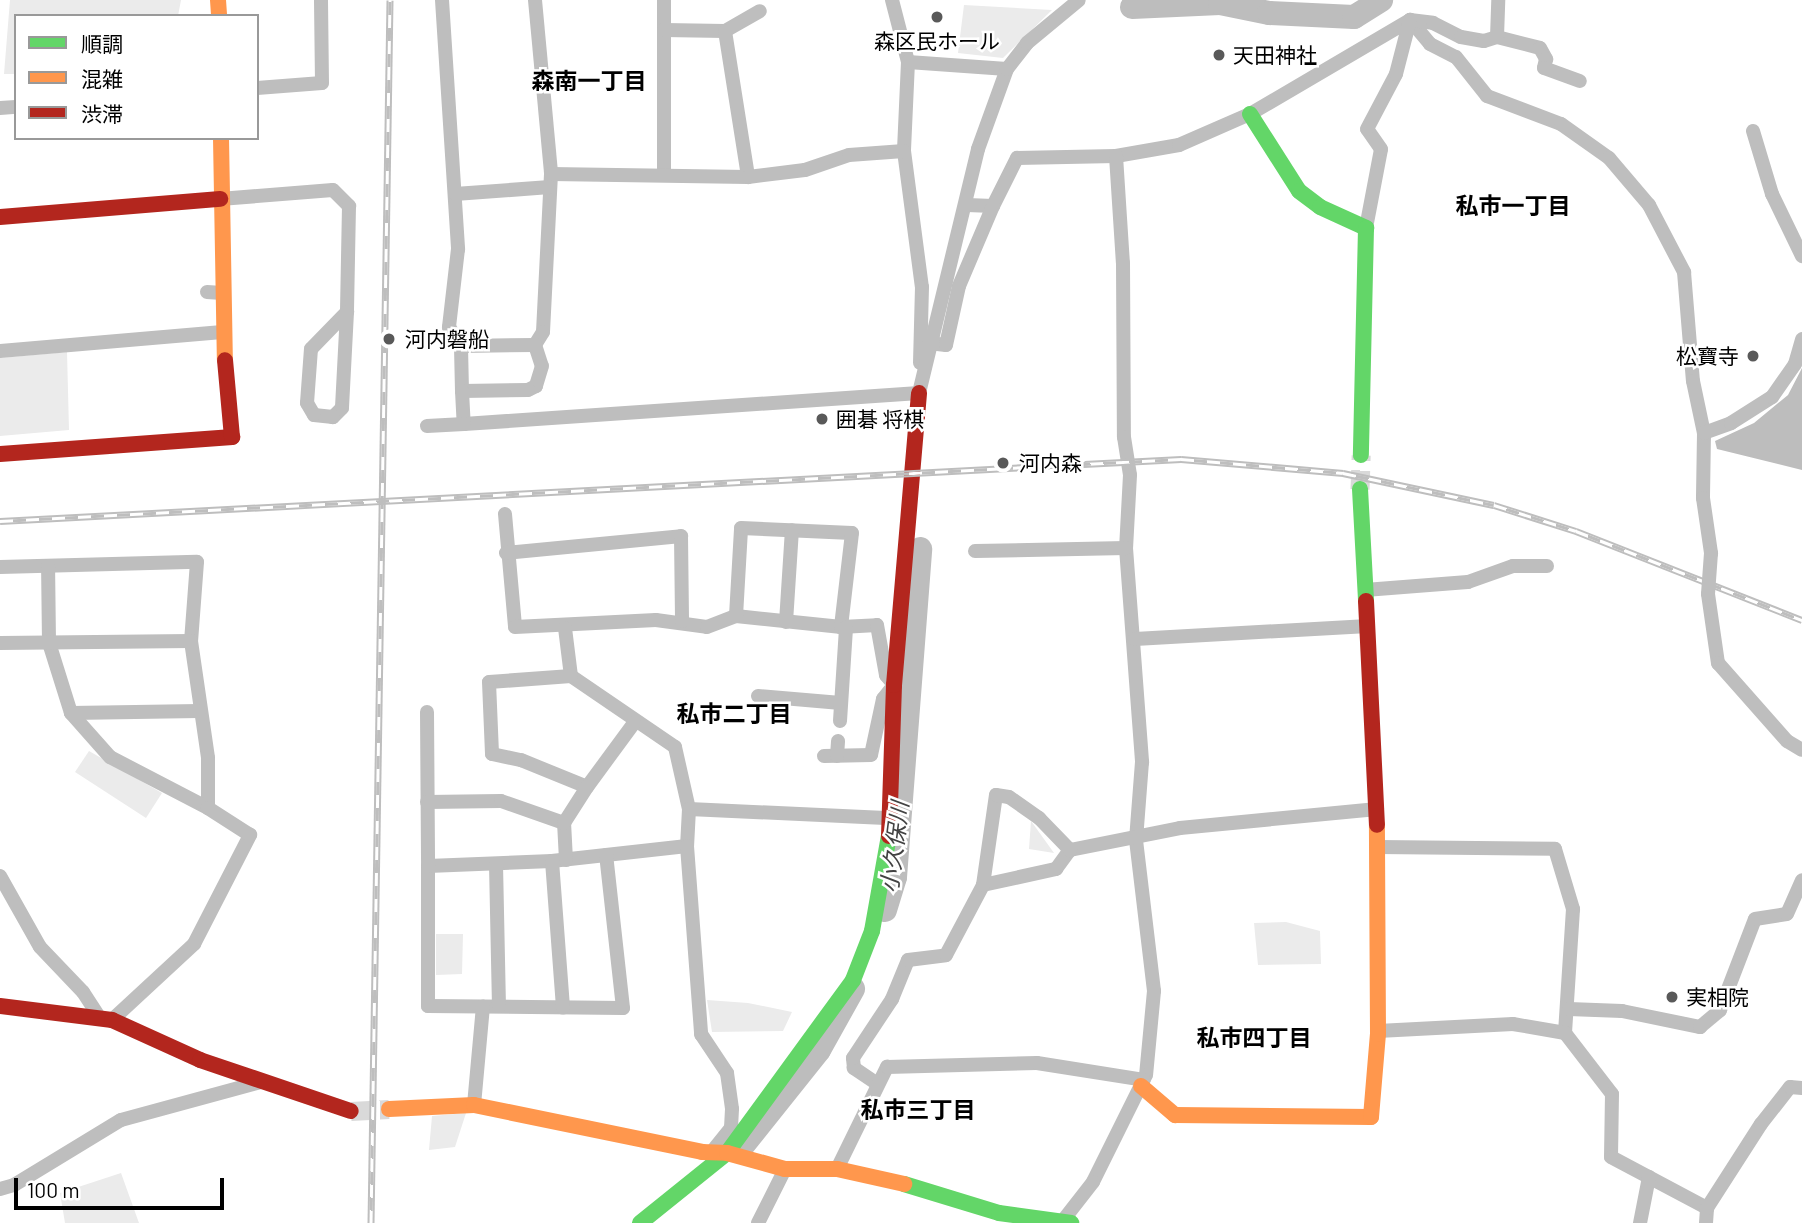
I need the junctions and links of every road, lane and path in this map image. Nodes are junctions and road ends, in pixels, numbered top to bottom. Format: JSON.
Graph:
{"nodes":[{"id":1,"x":321,"y":0,"type":"edge"},
{"id":2,"x":442,"y":0,"type":"edge"},
{"id":3,"x":535,"y":0,"type":"edge"},
{"id":4,"x":664,"y":0,"type":"edge"},
{"id":5,"x":892,"y":0,"type":"edge"},
{"id":6,"x":1079,"y":0,"type":"edge"},
{"id":7,"x":1498,"y":0,"type":"edge"},
{"id":8,"x":760,"y":11,"type":"dead end"},
{"id":9,"x":1410,"y":20,"type":"junction"},
{"id":10,"x":664,"y":30,"type":"junction"},
{"id":11,"x":726,"y":32,"type":"junction"},
{"id":12,"x":1497,"y":37,"type":"junction"},
{"id":13,"x":908,"y":62,"type":"junction"},
{"id":14,"x":1007,"y":69,"type":"junction"},
{"id":15,"x":1580,"y":81,"type":"dead end"},
{"id":16,"x":259,"y":88,"type":"edge"},
{"id":17,"x":1250,"y":114,"type":"junction"},
{"id":18,"x":1753,"y":131,"type":"dead end"},
{"id":19,"x":221,"y":140,"type":"edge"},
{"id":20,"x":904,"y":151,"type":"junction"},
{"id":21,"x":1116,"y":156,"type":"junction"},
{"id":22,"x":664,"y":174,"type":"junction"},
{"id":23,"x":748,"y":177,"type":"junction"},
{"id":24,"x":551,"y":180,"type":"junction"},
{"id":25,"x":455,"y":194,"type":"junction"},
{"id":26,"x":220,"y":199,"type":"junction"},
{"id":27,"x":967,"y":205,"type":"junction"},
{"id":28,"x":993,"y":206,"type":"junction"},
{"id":29,"x":0,"y":217,"type":"edge"},
{"id":30,"x":1366,"y":228,"type":"junction"},
{"id":31,"x":1802,"y":256,"type":"edge"},
{"id":32,"x":346,"y":312,"type":"junction"},
{"id":33,"x":222,"y":331,"type":"junction"},
{"id":34,"x":1802,"y":340,"type":"edge"},
{"id":35,"x":929,"y":344,"type":"junction"},
{"id":36,"x":535,"y":345,"type":"junction"},
{"id":37,"x":461,"y":346,"type":"junction"},
{"id":38,"x":0,"y":351,"type":"edge"},
{"id":39,"x":923,"y":370,"type":"junction"},
{"id":40,"x":463,"y":391,"type":"junction"},
{"id":41,"x":919,"y":393,"type":"junction"},
{"id":42,"x":464,"y":424,"type":"junction"},
{"id":43,"x":427,"y":426,"type":"dead end"},
{"id":44,"x":1704,"y":433,"type":"junction"},
{"id":45,"x":0,"y":454,"type":"edge"},
{"id":46,"x":1361,"y":455,"type":"tunnel mouth"},
{"id":47,"x":1360,"y":489,"type":"tunnel mouth"},
{"id":48,"x":505,"y":514,"type":"dead end"},
{"id":49,"x":792,"y":530,"type":"junction"},
{"id":50,"x":1126,"y":548,"type":"junction"},
{"id":51,"x":975,"y":551,"type":"dead end"},
{"id":52,"x":506,"y":554,"type":"junction"},
{"id":53,"x":48,"y":566,"type":"junction"},
{"id":54,"x":1547,"y":566,"type":"dead end"},
{"id":55,"x":0,"y":567,"type":"edge"},
{"id":56,"x":1365,"y":590,"type":"junction"},
{"id":57,"x":736,"y":616,"type":"junction"},
{"id":58,"x":682,"y":621,"type":"junction"},
{"id":59,"x":786,"y":622,"type":"junction"},
{"id":60,"x":1364,"y":626,"type":"junction"},
{"id":61,"x":844,"y":627,"type":"junction"},
{"id":62,"x":565,"y":628,"type":"junction"},
{"id":63,"x":1135,"y":639,"type":"junction"},
{"id":64,"x":191,"y":642,"type":"junction"},
{"id":65,"x":0,"y":643,"type":"edge"},
{"id":66,"x":49,"y":643,"type":"junction"},
{"id":67,"x":571,"y":676,"type":"junction"},
{"id":68,"x":894,"y":685,"type":"junction"},
{"id":69,"x":758,"y":696,"type":"dead end"},
{"id":70,"x":841,"y":703,"type":"junction"},
{"id":71,"x":199,"y":711,"type":"junction"},
{"id":72,"x":427,"y":712,"type":"dead end"},
{"id":73,"x":71,"y":713,"type":"junction"},
{"id":74,"x":840,"y":722,"type":"dead end"},
{"id":75,"x":634,"y":723,"type":"junction"},
{"id":76,"x":1802,"y":750,"type":"edge"},
{"id":77,"x":833,"y":751,"type":"dead end"},
{"id":78,"x":587,"y":787,"type":"junction"},
{"id":79,"x":427,"y":802,"type":"junction"},
{"id":80,"x":208,"y":808,"type":"junction"},
{"id":81,"x":689,"y":808,"type":"junction"},
{"id":82,"x":1377,"y":809,"type":"junction"},
{"id":83,"x":891,"y":818,"type":"junction"},
{"id":84,"x":564,"y":823,"type":"junction"},
{"id":85,"x":1136,"y":840,"type":"junction"},
{"id":86,"x":687,"y":846,"type":"junction"},
{"id":87,"x":1378,"y":847,"type":"junction"},
{"id":88,"x":1070,"y":850,"type":"junction"},
{"id":89,"x":606,"y":855,"type":"junction"},
{"id":90,"x":559,"y":861,"type":"junction"},
{"id":91,"x":496,"y":864,"type":"junction"},
{"id":92,"x":428,"y":866,"type":"junction"},
{"id":93,"x":0,"y":876,"type":"edge"},
{"id":94,"x":1802,"y":880,"type":"edge"},
{"id":95,"x":983,"y":885,"type":"junction"},
{"id":96,"x":0,"y":1006,"type":"edge"},
{"id":97,"x":483,"y":1006,"type":"junction"},
{"id":98,"x":499,"y":1006,"type":"junction"},
{"id":99,"x":564,"y":1008,"type":"junction"},
{"id":100,"x":1570,"y":1009,"type":"junction"},
{"id":101,"x":106,"y":1019,"type":"junction"},
{"id":102,"x":1378,"y":1031,"type":"junction"},
{"id":103,"x":1565,"y":1033,"type":"junction"},
{"id":104,"x":261,"y":1082,"type":"junction"},
{"id":105,"x":876,"y":1083,"type":"junction"},
{"id":106,"x":1142,"y":1083,"type":"junction"},
{"id":107,"x":1802,"y":1088,"type":"edge"},
{"id":108,"x":474,"y":1105,"type":"junction"},
{"id":109,"x":389,"y":1109,"type":"tunnel mouth"},
{"id":110,"x":351,"y":1111,"type":"tunnel mouth"},
{"id":111,"x":719,"y":1153,"type":"junction"},
{"id":112,"x":785,"y":1169,"type":"junction"},
{"id":113,"x":837,"y":1169,"type":"junction"},
{"id":114,"x":1649,"y":1177,"type":"junction"},
{"id":115,"x":0,"y":1189,"type":"edge"},
{"id":116,"x":1707,"y":1208,"type":"junction"},
{"id":117,"x":640,"y":1223,"type":"edge"},
{"id":118,"x":758,"y":1223,"type":"edge"},
{"id":119,"x":1061,"y":1223,"type":"edge"},
{"id":120,"x":1071,"y":1223,"type":"edge"},
{"id":121,"x":1640,"y":1223,"type":"edge"},
{"id":122,"x":1706,"y":1223,"type":"edge"}],
"edges":[{"from":1,"to":16,"type":"street"},
{"from":2,"to":25,"type":"street"},
{"from":3,"to":24,"type":"street"},
{"from":4,"to":10,"type":"street"},
{"from":5,"to":13,"type":"street"},
{"from":6,"to":14,"type":"street"},
{"from":7,"to":12,"type":"street"},
{"from":8,"to":11,"type":"street"},
{"from":9,"to":12,"type":"street"},
{"from":9,"to":17,"type":"street"},
{"from":9,"to":30,"type":"street"},
{"from":9,"to":44,"type":"street"},
{"from":10,"to":11,"type":"street"},
{"from":10,"to":22,"type":"street"},
{"from":11,"to":23,"type":"street"},
{"from":12,"to":15,"type":"street"},
{"from":13,"to":14,"type":"street"},
{"from":13,"to":20,"type":"street"},
{"from":14,"to":27,"type":"street"},
{"from":17,"to":21,"type":"street"},
{"from":17,"to":30,"type":"street"},
{"from":18,"to":31,"type":"street"},
{"from":19,"to":26,"type":"street"},
{"from":20,"to":23,"type":"street"},
{"from":20,"to":39,"type":"street"},
{"from":21,"to":28,"type":"street"},
{"from":21,"to":50,"type":"street"},
{"from":22,"to":23,"type":"street"},
{"from":22,"to":24,"type":"street"},
{"from":24,"to":25,"type":"street"},
{"from":24,"to":36,"type":"street"},
{"from":25,"to":37,"type":"street"},
{"from":26,"to":29,"type":"street"},
{"from":26,"to":32,"type":"street"},
{"from":26,"to":33,"type":"street"},
{"from":27,"to":28,"type":"street"},
{"from":27,"to":35,"type":"street"},
{"from":28,"to":35,"type":"street"},
{"from":30,"to":46,"type":"street"},
{"from":32,"to":32,"type":"street"},
{"from":33,"to":38,"type":"street"},
{"from":33,"to":45,"type":"street"},
{"from":34,"to":44,"type":"street"},
{"from":35,"to":39,"type":"street"},
{"from":36,"to":37,"type":"street"},
{"from":36,"to":40,"type":"street"},
{"from":37,"to":40,"type":"street"},
{"from":39,"to":41,"type":"street"},
{"from":40,"to":42,"type":"street"},
{"from":41,"to":42,"type":"street"},
{"from":41,"to":68,"type":"street"},
{"from":42,"to":43,"type":"street"},
{"from":44,"to":76,"type":"street","bridge":true},
{"from":47,"to":56,"type":"street"},
{"from":48,"to":52,"type":"street"},
{"from":49,"to":57,"type":"street"},
{"from":49,"to":59,"type":"street"},
{"from":49,"to":61,"type":"street"},
{"from":50,"to":51,"type":"street"},
{"from":50,"to":63,"type":"street"},
{"from":52,"to":58,"type":"street"},
{"from":52,"to":62,"type":"street"},
{"from":53,"to":55,"type":"street"},
{"from":53,"to":64,"type":"street"},
{"from":53,"to":66,"type":"street"},
{"from":54,"to":56,"type":"street"},
{"from":56,"to":60,"type":"street"},
{"from":57,"to":58,"type":"street"},
{"from":57,"to":59,"type":"street"},
{"from":58,"to":62,"type":"street"},
{"from":59,"to":61,"type":"street"},
{"from":60,"to":63,"type":"street"},
{"from":60,"to":82,"type":"street"},
{"from":61,"to":68,"type":"street"},
{"from":61,"to":70,"type":"street"},
{"from":62,"to":67,"type":"street"},
{"from":63,"to":85,"type":"street"},
{"from":64,"to":66,"type":"street"},
{"from":64,"to":71,"type":"street"},
{"from":65,"to":66,"type":"street"},
{"from":66,"to":73,"type":"street"},
{"from":67,"to":75,"type":"street"},
{"from":67,"to":78,"type":"street"},
{"from":68,"to":77,"type":"street"},
{"from":68,"to":83,"type":"street"},
{"from":69,"to":70,"type":"street"},
{"from":70,"to":74,"type":"street"},
{"from":71,"to":73,"type":"street"},
{"from":71,"to":80,"type":"street"},
{"from":72,"to":79,"type":"street"},
{"from":73,"to":80,"type":"street"},
{"from":75,"to":78,"type":"street"},
{"from":75,"to":81,"type":"street"},
{"from":78,"to":84,"type":"street"},
{"from":79,"to":84,"type":"street"},
{"from":79,"to":92,"type":"street"},
{"from":80,"to":101,"type":"street"},
{"from":81,"to":83,"type":"street"},
{"from":81,"to":86,"type":"street"},
{"from":82,"to":85,"type":"street"},
{"from":82,"to":87,"type":"street"},
{"from":83,"to":111,"type":"street"},
{"from":84,"to":90,"type":"street"},
{"from":85,"to":88,"type":"street"},
{"from":85,"to":106,"type":"street"},
{"from":86,"to":89,"type":"street"},
{"from":86,"to":111,"type":"street"},
{"from":87,"to":100,"type":"street"},
{"from":87,"to":102,"type":"street"},
{"from":88,"to":95,"type":"street"},
{"from":88,"to":95,"type":"street"},
{"from":89,"to":90,"type":"street"},
{"from":89,"to":99,"type":"street"},
{"from":90,"to":91,"type":"street"},
{"from":90,"to":99,"type":"street"},
{"from":91,"to":92,"type":"street"},
{"from":91,"to":98,"type":"street"},
{"from":92,"to":97,"type":"street"},
{"from":93,"to":101,"type":"street"},
{"from":94,"to":100,"type":"street"},
{"from":95,"to":105,"type":"street"},
{"from":96,"to":101,"type":"street"},
{"from":97,"to":98,"type":"street"},
{"from":97,"to":108,"type":"street"},
{"from":98,"to":99,"type":"street"},
{"from":100,"to":103,"type":"street"},
{"from":101,"to":104,"type":"street"},
{"from":102,"to":103,"type":"street"},
{"from":102,"to":106,"type":"street"},
{"from":103,"to":114,"type":"street"},
{"from":104,"to":110,"type":"street"},
{"from":104,"to":115,"type":"street"},
{"from":105,"to":106,"type":"street"},
{"from":105,"to":113,"type":"street"},
{"from":106,"to":119,"type":"street"},
{"from":107,"to":116,"type":"street"},
{"from":108,"to":109,"type":"street"},
{"from":108,"to":111,"type":"street"},
{"from":111,"to":112,"type":"street"},
{"from":111,"to":117,"type":"street"},
{"from":112,"to":113,"type":"street"},
{"from":112,"to":118,"type":"street"},
{"from":113,"to":119,"type":"street"},
{"from":114,"to":116,"type":"street"},
{"from":114,"to":121,"type":"street"},
{"from":116,"to":122,"type":"street"},
{"from":119,"to":120,"type":"street"}]}
